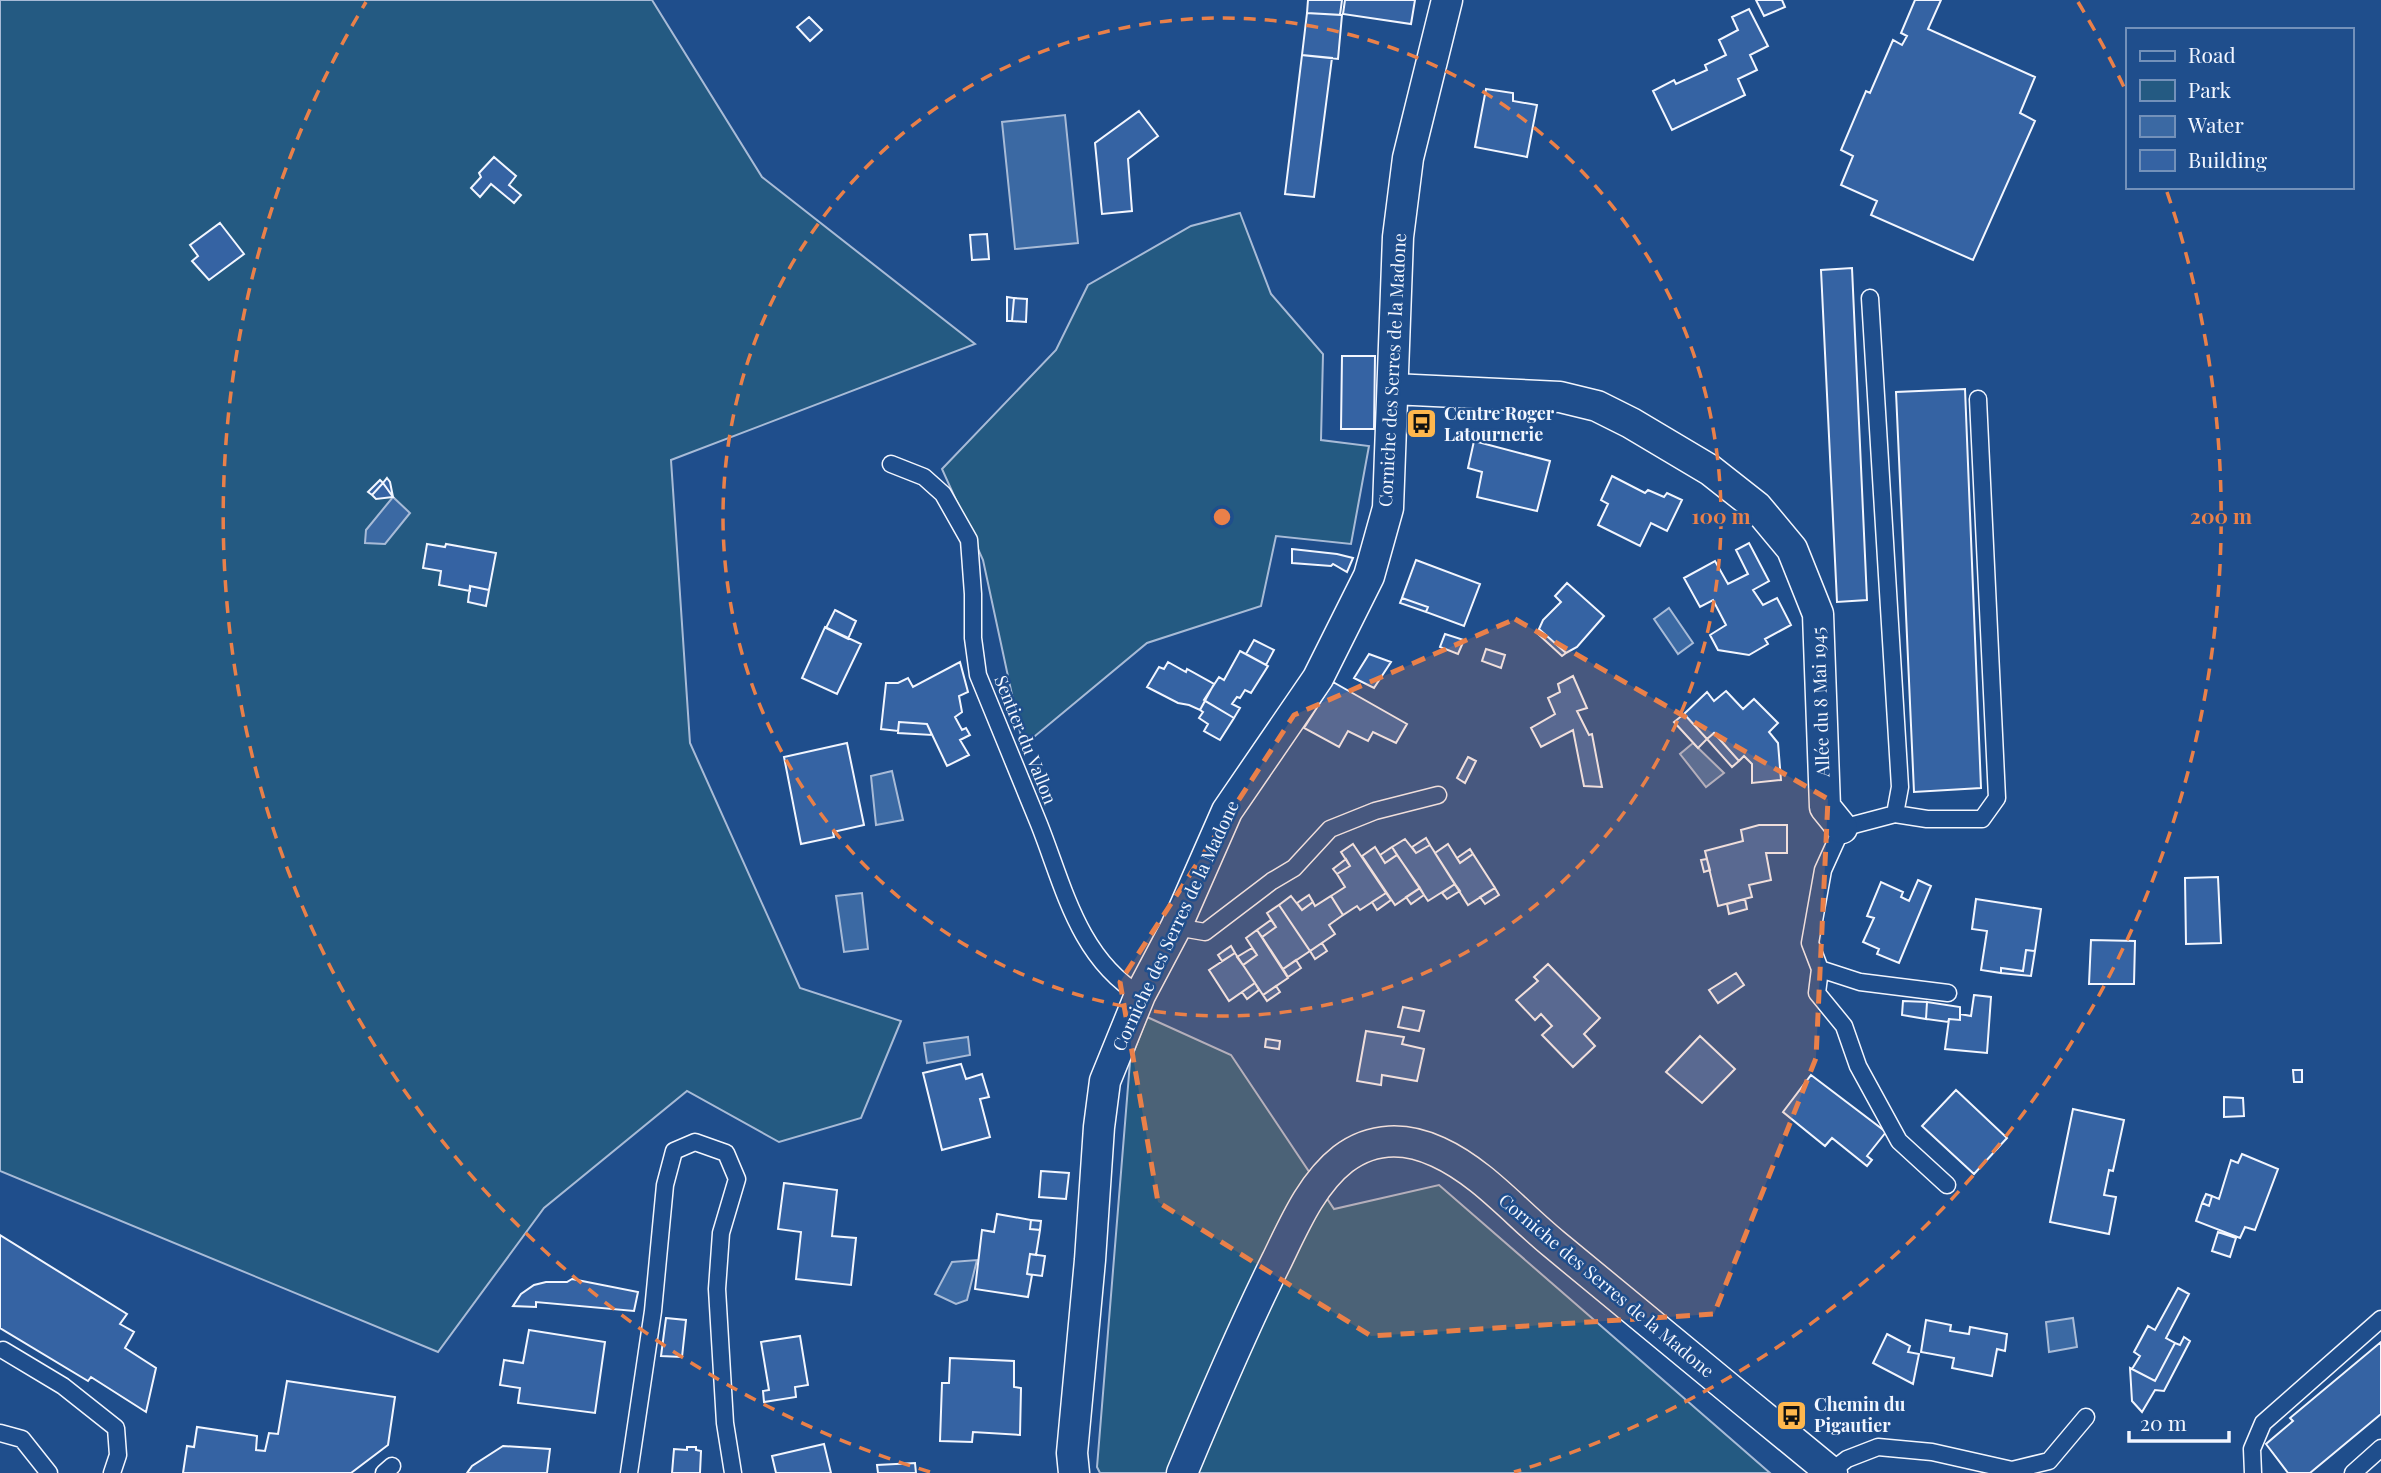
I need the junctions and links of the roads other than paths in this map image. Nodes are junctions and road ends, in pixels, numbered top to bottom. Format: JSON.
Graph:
{"nodes":[{"id":1,"x":1447,"y":0,"type":"edge"},
{"id":2,"x":1870,"y":298,"type":"dead end"},
{"id":3,"x":1393,"y":389,"type":"junction"},
{"id":4,"x":1978,"y":399,"type":"dead end"},
{"id":5,"x":891,"y":464,"type":"dead end"},
{"id":6,"x":1438,"y":794,"type":"dead end"},
{"id":7,"x":1895,"y":814,"type":"junction"},
{"id":8,"x":1842,"y":828,"type":"junction"},
{"id":9,"x":1176,"y":928,"type":"junction"},
{"id":10,"x":1820,"y":969,"type":"junction"},
{"id":11,"x":1948,"y":993,"type":"dead end"},
{"id":12,"x":1140,"y":995,"type":"junction"},
{"id":13,"x":1947,"y":1185,"type":"dead end"},
{"id":14,"x":2381,"y":1319,"type":"edge"},
{"id":15,"x":3,"y":1350,"type":"dead end"},
{"id":16,"x":2086,"y":1417,"type":"dead end"},
{"id":17,"x":0,"y":1433,"type":"edge"},
{"id":18,"x":2381,"y":1448,"type":"edge"},
{"id":19,"x":1831,"y":1472,"type":"edge"},
{"id":20,"x":49,"y":1473,"type":"edge"},
{"id":21,"x":112,"y":1473,"type":"edge"},
{"id":22,"x":629,"y":1473,"type":"edge"},
{"id":23,"x":733,"y":1473,"type":"edge"},
{"id":24,"x":1074,"y":1473,"type":"edge"},
{"id":25,"x":1182,"y":1473,"type":"edge"},
{"id":26,"x":2253,"y":1473,"type":"edge"},
{"id":27,"x":2353,"y":1473,"type":"edge"}],
"edges":[{"from":1,"to":3,"type":"street","name":"Corniche des Serres de la Madone"},
{"from":2,"to":7,"type":"lane"},
{"from":3,"to":8,"type":"street","name":"Allée du 8 Mai 1945"},
{"from":3,"to":9,"type":"street","name":"Corniche des Serres de la Madone"},
{"from":4,"to":7,"type":"lane"},
{"from":5,"to":12,"type":"lane","name":"Sentier du Vallon"},
{"from":6,"to":9,"type":"lane"},
{"from":7,"to":8,"type":"lane"},
{"from":8,"to":10,"type":"lane"},
{"from":9,"to":12,"type":"street","name":"Corniche des Serres de la Madone"},
{"from":10,"to":11,"type":"lane"},
{"from":10,"to":13,"type":"lane"},
{"from":12,"to":24,"type":"street","name":"Corniche des Serres de la Madone"},
{"from":14,"to":26,"type":"lane"},
{"from":15,"to":21,"type":"lane"},
{"from":16,"to":19,"type":"lane"},
{"from":17,"to":20,"type":"lane"},
{"from":18,"to":27,"type":"lane"},
{"from":19,"to":25,"type":"street","name":"Corniche des Serres de la Madone"},
{"from":22,"to":23,"type":"lane"}]}
